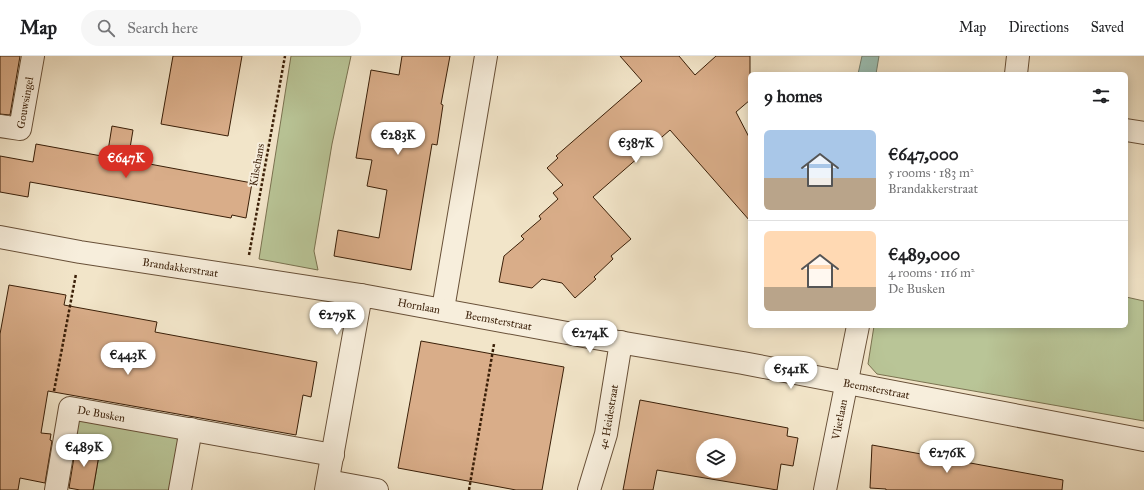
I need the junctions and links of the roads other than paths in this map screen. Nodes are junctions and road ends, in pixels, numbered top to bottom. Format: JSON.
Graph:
{"nodes":[{"id":1,"x":33,"y":56,"type":"edge"},
{"id":2,"x":486,"y":56,"type":"edge"},
{"id":3,"x":1018,"y":56,"type":"edge"},
{"id":4,"x":1016,"y":72,"type":"edge"},
{"id":5,"x":0,"y":126,"type":"edge"},
{"id":6,"x":1128,"y":130,"type":"edge"},
{"id":7,"x":1144,"y":133,"type":"edge"},
{"id":8,"x":0,"y":237,"type":"edge"},
{"id":9,"x":361,"y":295,"type":"junction"},
{"id":10,"x":443,"y":309,"type":"junction"},
{"id":11,"x":858,"y":328,"type":"edge"},
{"id":12,"x":621,"y":342,"type":"junction"},
{"id":13,"x":845,"y":383,"type":"junction"},
{"id":14,"x":191,"y":429,"type":"junction"},
{"id":15,"x":1144,"y":440,"type":"edge"},
{"id":16,"x":333,"y":455,"type":"junction"},
{"id":17,"x":327,"y":486,"type":"edge"},
{"id":18,"x":56,"y":490,"type":"edge"},
{"id":19,"x":180,"y":490,"type":"edge"},
{"id":20,"x":377,"y":490,"type":"edge"},
{"id":21,"x":589,"y":490,"type":"edge"},
{"id":22,"x":825,"y":490,"type":"edge"}],
"edges":[{"from":1,"to":5,"type":"street","name":"Gouwsingel"},
{"from":2,"to":10,"type":"street","name":"Hornlaan"},
{"from":3,"to":4,"type":"street"},
{"from":6,"to":7,"type":"street"},
{"from":8,"to":9,"type":"street","name":"Brandakkerstraat"},
{"from":9,"to":10,"type":"street","name":"Hornlaan"},
{"from":9,"to":16,"type":"street"},
{"from":10,"to":12,"type":"street","name":"Beemsterstraat"},
{"from":11,"to":13,"type":"street","name":"Vlietlaan"},
{"from":12,"to":13,"type":"street","name":"Beemsterstraat"},
{"from":12,"to":21,"type":"street","name":"4e Heidestraat"},
{"from":13,"to":15,"type":"street","name":"Beemsterstraat"},
{"from":13,"to":22,"type":"street","name":"Vlietlaan"},
{"from":14,"to":16,"type":"street","name":"De Busken"},
{"from":14,"to":18,"type":"street","name":"De Busken"},
{"from":14,"to":19,"type":"street"},
{"from":16,"to":17,"type":"street"},
{"from":17,"to":20,"type":"street"}]}
